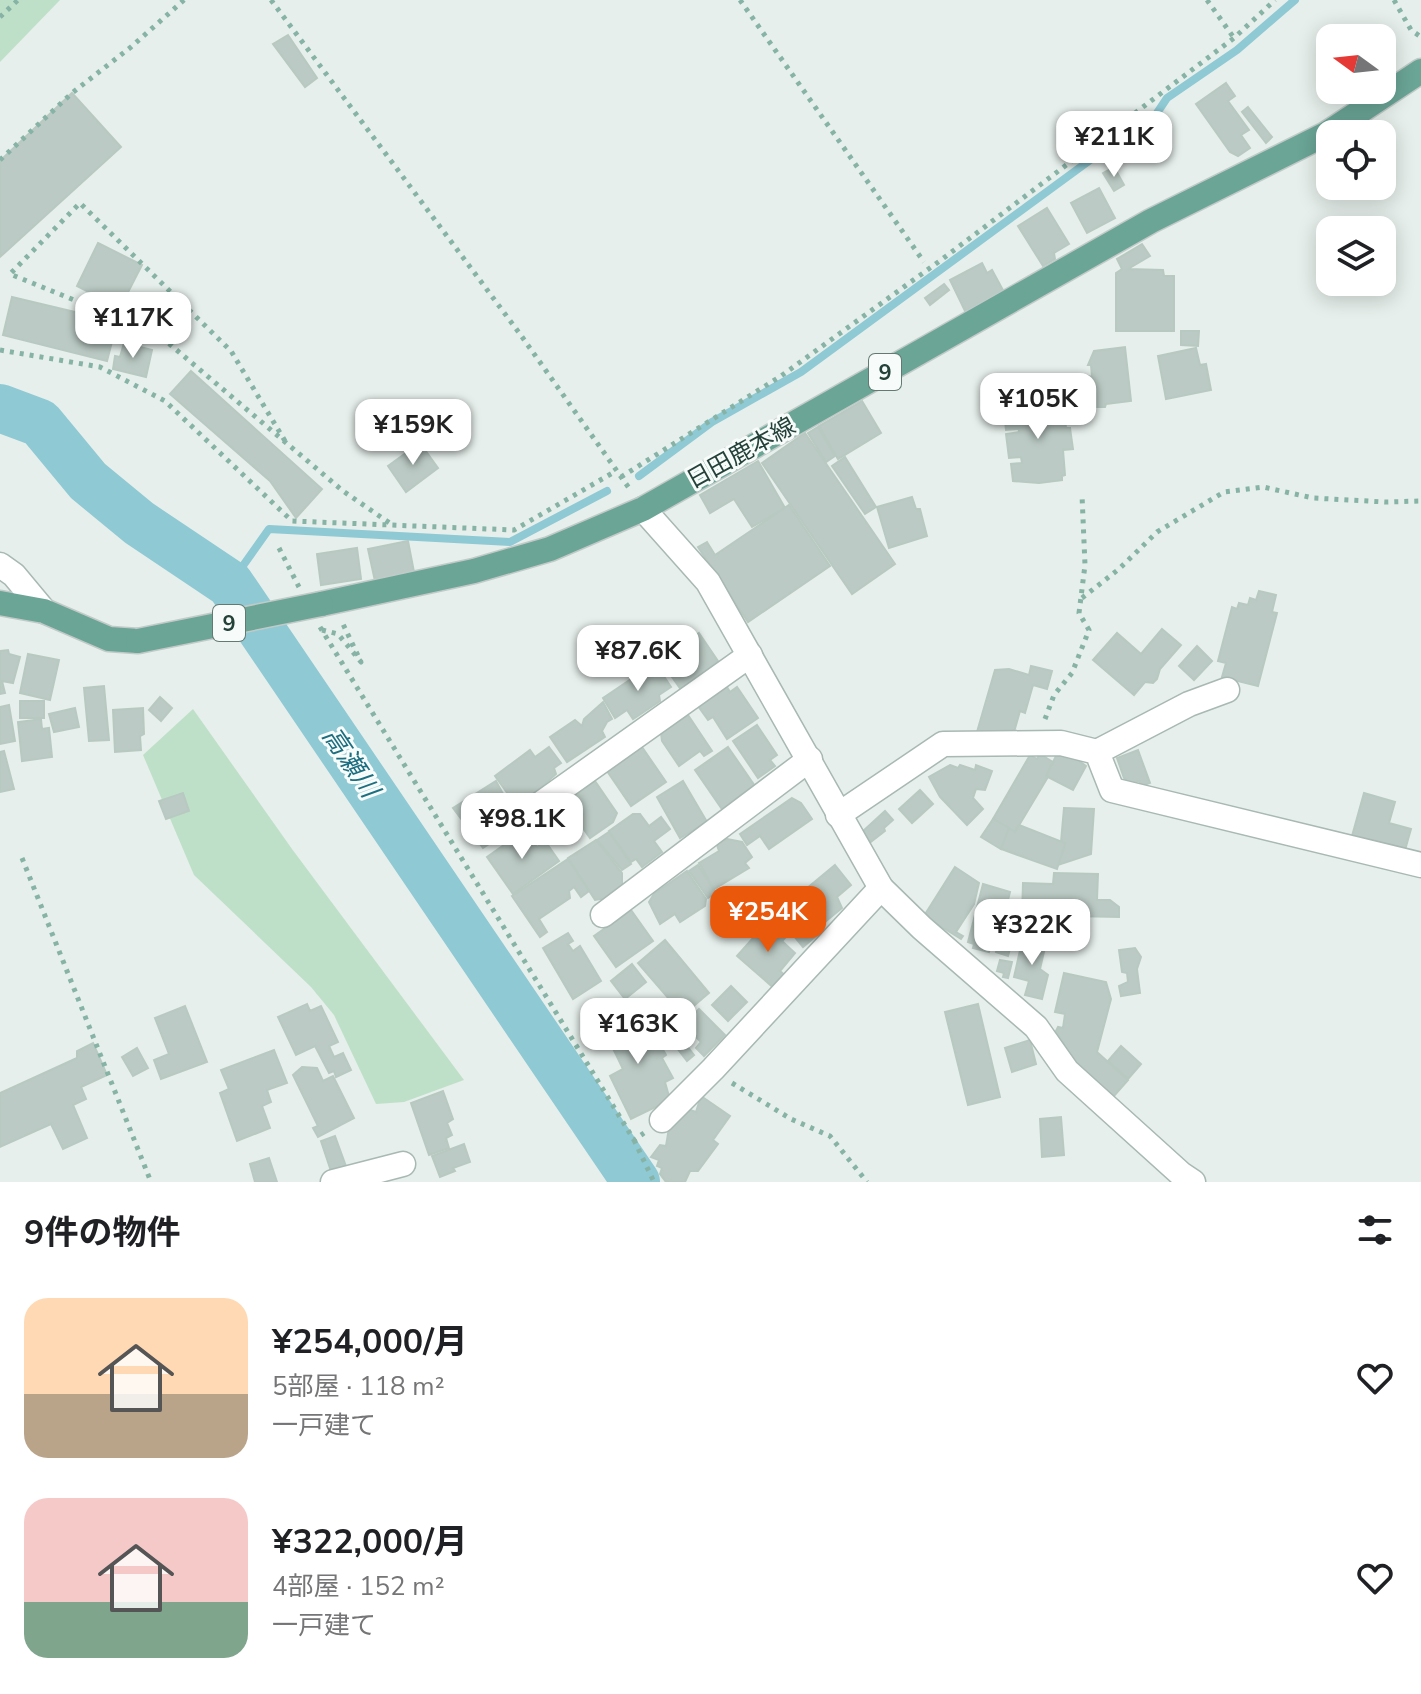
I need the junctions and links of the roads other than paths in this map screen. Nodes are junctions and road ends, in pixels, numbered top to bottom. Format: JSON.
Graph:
{"nodes":[{"id":1,"x":1421,"y":71,"type":"edge"},
{"id":2,"x":643,"y":509,"type":"junction"},
{"id":3,"x":0,"y":565,"type":"edge"},
{"id":4,"x":0,"y":603,"type":"edge"},
{"id":5,"x":44,"y":611,"type":"junction"},
{"id":6,"x":750,"y":655,"type":"junction"},
{"id":7,"x":1227,"y":690,"type":"dead end"},
{"id":8,"x":1097,"y":752,"type":"junction"},
{"id":9,"x":810,"y":759,"type":"junction"},
{"id":10,"x":838,"y":815,"type":"junction"},
{"id":11,"x":515,"y":822,"type":"dead end"},
{"id":12,"x":1421,"y":865,"type":"edge"},
{"id":13,"x":881,"y":888,"type":"junction"},
{"id":14,"x":603,"y":915,"type":"dead end"},
{"id":15,"x":662,"y":1120,"type":"road end"},
{"id":16,"x":403,"y":1164,"type":"dead end"},
{"id":17,"x":333,"y":1182,"type":"edge"},
{"id":18,"x":1193,"y":1182,"type":"edge"}],
"edges":[{"from":1,"to":2,"type":"main road","name":"日田鹿本線","number":"9"},
{"from":2,"to":5,"type":"main road","name":"日田鹿本線","number":"9","bridge":true},
{"from":2,"to":6,"type":"street"},
{"from":3,"to":5,"type":"street"},
{"from":4,"to":5,"type":"main road","name":"日田鹿本線","number":"9"},
{"from":6,"to":9,"type":"street"},
{"from":6,"to":11,"type":"street"},
{"from":7,"to":8,"type":"street"},
{"from":8,"to":10,"type":"street"},
{"from":8,"to":12,"type":"street"},
{"from":9,"to":10,"type":"street"},
{"from":9,"to":14,"type":"street"},
{"from":10,"to":13,"type":"street"},
{"from":13,"to":15,"type":"street"},
{"from":13,"to":18,"type":"street"},
{"from":16,"to":17,"type":"street"}]}
